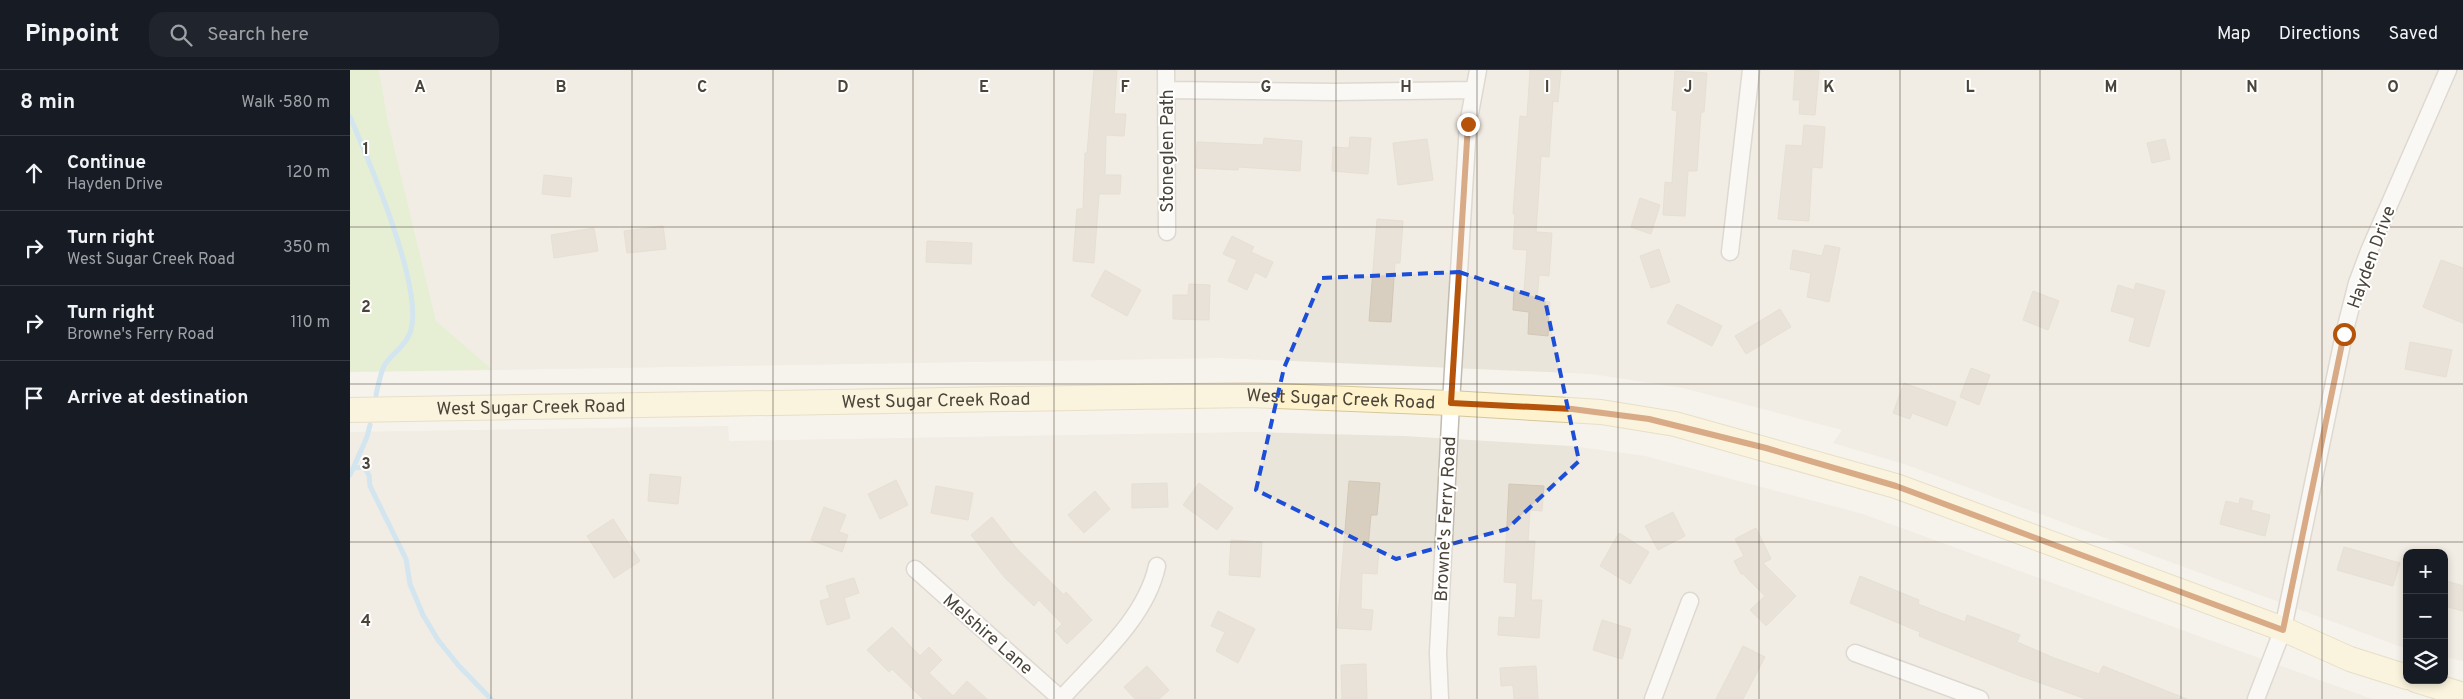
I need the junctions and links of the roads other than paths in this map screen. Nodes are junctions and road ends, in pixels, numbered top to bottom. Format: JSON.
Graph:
{"nodes":[{"id":1,"x":1166,"y":70,"type":"edge"},
{"id":2,"x":1478,"y":70,"type":"edge"},
{"id":3,"x":1751,"y":70,"type":"edge"},
{"id":4,"x":2448,"y":70,"type":"edge"},
{"id":5,"x":1166,"y":90,"type":"junction"},
{"id":6,"x":1474,"y":90,"type":"junction"},
{"id":7,"x":1167,"y":232,"type":"dead end"},
{"id":8,"x":1730,"y":252,"type":"dead end"},
{"id":9,"x":1451,"y":403,"type":"junction"},
{"id":10,"x":350,"y":410,"type":"edge"},
{"id":11,"x":1157,"y":566,"type":"dead end"},
{"id":12,"x":915,"y":569,"type":"dead end"},
{"id":13,"x":1690,"y":601,"type":"dead end"},
{"id":14,"x":2283,"y":630,"type":"junction"},
{"id":15,"x":1855,"y":653,"type":"dead end"},
{"id":16,"x":2403,"y":676,"type":"edge"},
{"id":17,"x":2429,"y":684,"type":"edge"},
{"id":18,"x":2463,"y":695,"type":"edge"},
{"id":19,"x":1061,"y":699,"type":"edge"},
{"id":20,"x":1440,"y":699,"type":"edge"},
{"id":21,"x":1653,"y":699,"type":"edge"},
{"id":22,"x":1980,"y":699,"type":"edge"},
{"id":23,"x":2256,"y":699,"type":"edge"}],
"edges":[{"from":1,"to":5,"type":"street","name":"Stoneglen Path"},
{"from":2,"to":6,"type":"street","name":"Browne's Ferry Road"},
{"from":3,"to":8,"type":"street"},
{"from":4,"to":14,"type":"street","name":"Hayden Drive"},
{"from":5,"to":6,"type":"street"},
{"from":5,"to":7,"type":"street","name":"Stoneglen Path"},
{"from":6,"to":9,"type":"street","name":"Browne's Ferry Road"},
{"from":9,"to":10,"type":"main road","name":"West Sugar Creek Road"},
{"from":9,"to":14,"type":"main road","name":"West Sugar Creek Road"},
{"from":9,"to":20,"type":"street","name":"Browne's Ferry Road"},
{"from":11,"to":19,"type":"street"},
{"from":12,"to":19,"type":"street","name":"Melshire Lane"},
{"from":13,"to":21,"type":"street"},
{"from":14,"to":16,"type":"main road","name":"West Sugar Creek Road"},
{"from":14,"to":23,"type":"street","name":"Hayden Drive"},
{"from":15,"to":22,"type":"street"},
{"from":17,"to":18,"type":"main road"}]}
